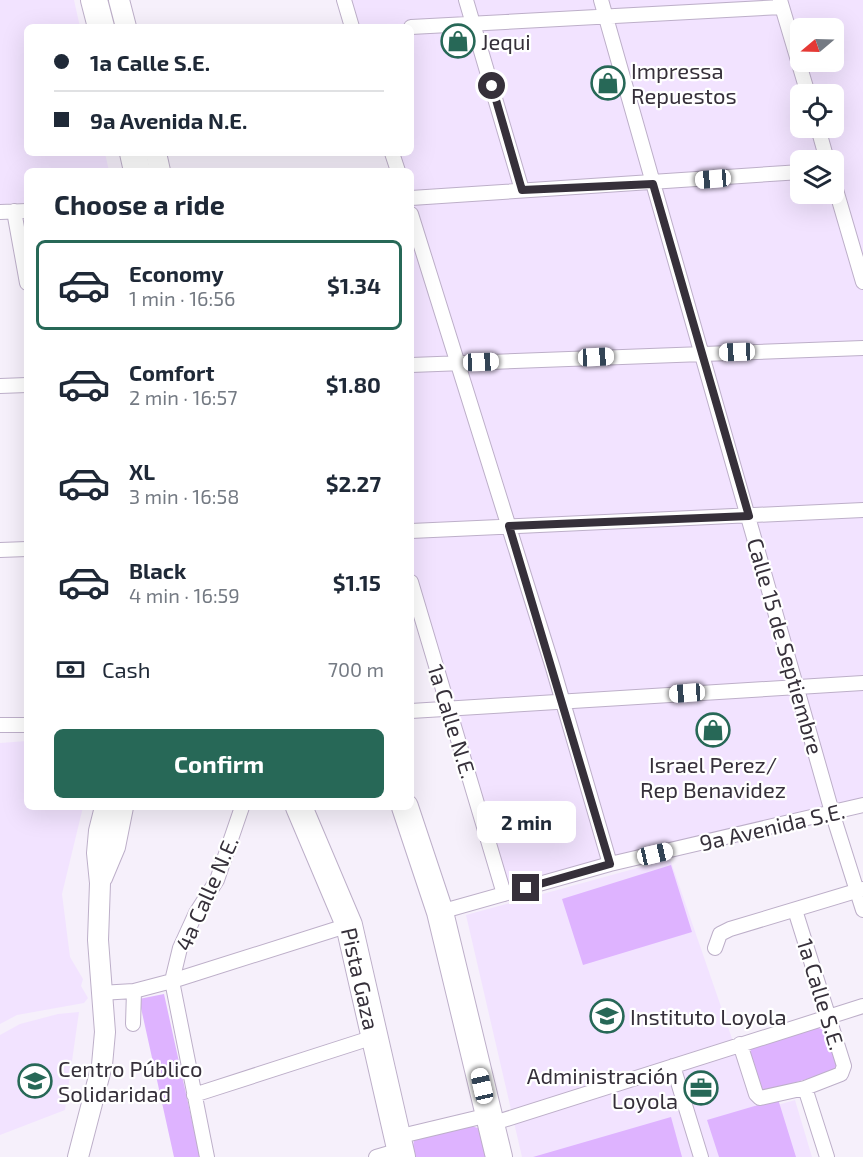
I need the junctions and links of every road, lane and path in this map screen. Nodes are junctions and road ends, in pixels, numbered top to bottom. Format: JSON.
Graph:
{"nodes":[{"id":1,"x":80,"y":0,"type":"edge"},
{"id":2,"x":94,"y":0,"type":"edge"},
{"id":3,"x":119,"y":0,"type":"edge"},
{"id":4,"x":344,"y":0,"type":"edge"},
{"id":5,"x":466,"y":0,"type":"edge"},
{"id":6,"x":601,"y":0,"type":"edge"},
{"id":7,"x":781,"y":3,"type":"edge"},
{"id":8,"x":606,"y":17,"type":"junction"},
{"id":9,"x":86,"y":24,"type":"edge"},
{"id":10,"x":100,"y":24,"type":"edge"},
{"id":11,"x":125,"y":24,"type":"edge"},
{"id":12,"x":351,"y":24,"type":"edge"},
{"id":13,"x":473,"y":24,"type":"junction"},
{"id":14,"x":414,"y":27,"type":"edge"},
{"id":15,"x":805,"y":84,"type":"edge"},
{"id":16,"x":790,"y":173,"type":"edge"},
{"id":17,"x":653,"y":184,"type":"junction"},
{"id":18,"x":522,"y":190,"type":"junction"},
{"id":19,"x":414,"y":198,"type":"edge"},
{"id":20,"x":840,"y":204,"type":"edge"},
{"id":21,"x":14,"y":211,"type":"edge"},
{"id":22,"x":414,"y":224,"type":"edge"},
{"id":23,"x":24,"y":266,"type":"edge"},
{"id":24,"x":863,"y":282,"type":"edge"},
{"id":25,"x":863,"y":348,"type":"edge"},
{"id":26,"x":702,"y":353,"type":"junction"},
{"id":27,"x":458,"y":363,"type":"junction"},
{"id":28,"x":414,"y":365,"type":"edge"},
{"id":29,"x":24,"y":385,"type":"edge"},
{"id":30,"x":0,"y":386,"type":"edge"},
{"id":31,"x":863,"y":510,"type":"edge"},
{"id":32,"x":749,"y":516,"type":"junction"},
{"id":33,"x":509,"y":526,"type":"junction"},
{"id":34,"x":414,"y":531,"type":"edge"},
{"id":35,"x":24,"y":549,"type":"edge"},
{"id":36,"x":0,"y":550,"type":"edge"},
{"id":37,"x":414,"y":592,"type":"edge"},
{"id":38,"x":863,"y":683,"type":"edge"},
{"id":39,"x":797,"y":686,"type":"junction"},
{"id":40,"x":563,"y":701,"type":"junction"},
{"id":41,"x":450,"y":708,"type":"junction"},
{"id":42,"x":414,"y":711,"type":"edge"},
{"id":43,"x":0,"y":725,"type":"edge"},
{"id":44,"x":24,"y":725,"type":"edge"},
{"id":45,"x":863,"y":805,"type":"edge"},
{"id":46,"x":104,"y":810,"type":"edge"},
{"id":47,"x":122,"y":810,"type":"edge"},
{"id":48,"x":241,"y":810,"type":"edge"},
{"id":49,"x":300,"y":810,"type":"edge"},
{"id":50,"x":406,"y":810,"type":"edge"},
{"id":51,"x":832,"y":812,"type":"junction"},
{"id":52,"x":610,"y":864,"type":"junction"},
{"id":53,"x":100,"y":883,"type":"junction"},
{"id":54,"x":860,"y":890,"type":"edge"},
{"id":55,"x":504,"y":894,"type":"junction"},
{"id":56,"x":795,"y":910,"type":"junction"},
{"id":57,"x":863,"y":910,"type":"edge"},
{"id":58,"x":440,"y":912,"type":"junction"},
{"id":59,"x":349,"y":925,"type":"junction"},
{"id":60,"x":715,"y":948,"type":"dead end"},
{"id":61,"x":172,"y":981,"type":"junction"},
{"id":62,"x":134,"y":991,"type":"junction"},
{"id":63,"x":100,"y":993,"type":"junction"},
{"id":64,"x":863,"y":1006,"type":"edge"},
{"id":65,"x":828,"y":1017,"type":"junction"},
{"id":66,"x":133,"y":1024,"type":"dead end"},
{"id":67,"x":374,"y":1037,"type":"junction"},
{"id":68,"x":740,"y":1044,"type":"junction"},
{"id":69,"x":673,"y":1066,"type":"junction"},
{"id":70,"x":805,"y":1088,"type":"junction"},
{"id":71,"x":194,"y":1095,"type":"junction"},
{"id":72,"x":490,"y":1119,"type":"junction"},
{"id":73,"x":394,"y":1150,"type":"edge"},
{"id":74,"x":78,"y":1157,"type":"edge"},
{"id":75,"x":207,"y":1157,"type":"edge"},
{"id":76,"x":499,"y":1157,"type":"edge"},
{"id":77,"x":701,"y":1157,"type":"edge"},
{"id":78,"x":826,"y":1157,"type":"edge"}],
"edges":[{"from":1,"to":9,"type":"highway"},
{"from":2,"to":10,"type":"highway"},
{"from":3,"to":11,"type":"street"},
{"from":4,"to":12,"type":"street"},
{"from":5,"to":13,"type":"street"},
{"from":6,"to":8,"type":"street","name":"Calle 15 de Septiembre"},
{"from":7,"to":8,"type":"street"},
{"from":7,"to":15,"type":"street"},
{"from":8,"to":13,"type":"street"},
{"from":8,"to":17,"type":"street","name":"Calle 15 de Septiembre"},
{"from":13,"to":14,"type":"street"},
{"from":13,"to":18,"type":"street"},
{"from":16,"to":17,"type":"street"},
{"from":17,"to":18,"type":"street"},
{"from":17,"to":26,"type":"street","name":"Calle 15 de Septiembre"},
{"from":18,"to":19,"type":"street"},
{"from":20,"to":24,"type":"street"},
{"from":21,"to":23,"type":"street"},
{"from":22,"to":27,"type":"street"},
{"from":25,"to":26,"type":"street"},
{"from":26,"to":27,"type":"street"},
{"from":26,"to":32,"type":"street","name":"Calle 15 de Septiembre"},
{"from":27,"to":28,"type":"street"},
{"from":27,"to":33,"type":"street"},
{"from":29,"to":30,"type":"street"},
{"from":31,"to":32,"type":"street"},
{"from":32,"to":33,"type":"street"},
{"from":32,"to":39,"type":"street","name":"Calle 15 de Septiembre"},
{"from":33,"to":34,"type":"street"},
{"from":33,"to":40,"type":"street"},
{"from":35,"to":36,"type":"street"},
{"from":37,"to":41,"type":"street","name":"1a Calle N.E."},
{"from":38,"to":39,"type":"street"},
{"from":39,"to":40,"type":"street"},
{"from":39,"to":51,"type":"street","name":"Calle 15 de Septiembre"},
{"from":40,"to":41,"type":"street"},
{"from":40,"to":52,"type":"street"},
{"from":41,"to":42,"type":"street"},
{"from":41,"to":55,"type":"street","name":"1a Calle N.E."},
{"from":43,"to":44,"type":"street"},
{"from":45,"to":51,"type":"street","name":"9a Avenida S.E."},
{"from":46,"to":53,"type":"street"},
{"from":47,"to":53,"type":"street"},
{"from":48,"to":61,"type":"street","name":"4a Calle N.E."},
{"from":49,"to":59,"type":"highway","name":"Pista Gaza"},
{"from":50,"to":58,"type":"highway"},
{"from":51,"to":52,"type":"street","name":"9a Avenida S.E."},
{"from":51,"to":54,"type":"street","name":"Calle 15 de Septiembre"},
{"from":52,"to":55,"type":"street","name":"9a Avenida S.E."},
{"from":53,"to":63,"type":"street"},
{"from":54,"to":56,"type":"street"},
{"from":54,"to":57,"type":"street","name":"Calle 15 de Septiembre"},
{"from":55,"to":58,"type":"street","name":"9a Avenida S.E."},
{"from":56,"to":60,"type":"street"},
{"from":56,"to":65,"type":"street","name":"1a Calle S.E."},
{"from":58,"to":72,"type":"highway"},
{"from":59,"to":61,"type":"street"},
{"from":59,"to":67,"type":"highway","name":"Pista Gaza"},
{"from":61,"to":62,"type":"street"},
{"from":61,"to":71,"type":"street","name":"4a Calle N.E."},
{"from":62,"to":63,"type":"street"},
{"from":62,"to":66,"type":"street"},
{"from":63,"to":74,"type":"street"},
{"from":64,"to":65,"type":"street"},
{"from":65,"to":68,"type":"street"},
{"from":65,"to":70,"type":"street","name":"1a Calle S.E."},
{"from":67,"to":71,"type":"street"},
{"from":67,"to":73,"type":"highway","name":"Pista Gaza"},
{"from":68,"to":69,"type":"street"},
{"from":68,"to":70,"type":"street"},
{"from":69,"to":72,"type":"street"},
{"from":69,"to":77,"type":"street"},
{"from":70,"to":78,"type":"street"},
{"from":71,"to":75,"type":"street","name":"4a Calle N.E."},
{"from":72,"to":73,"type":"street"},
{"from":72,"to":76,"type":"highway"}]}
